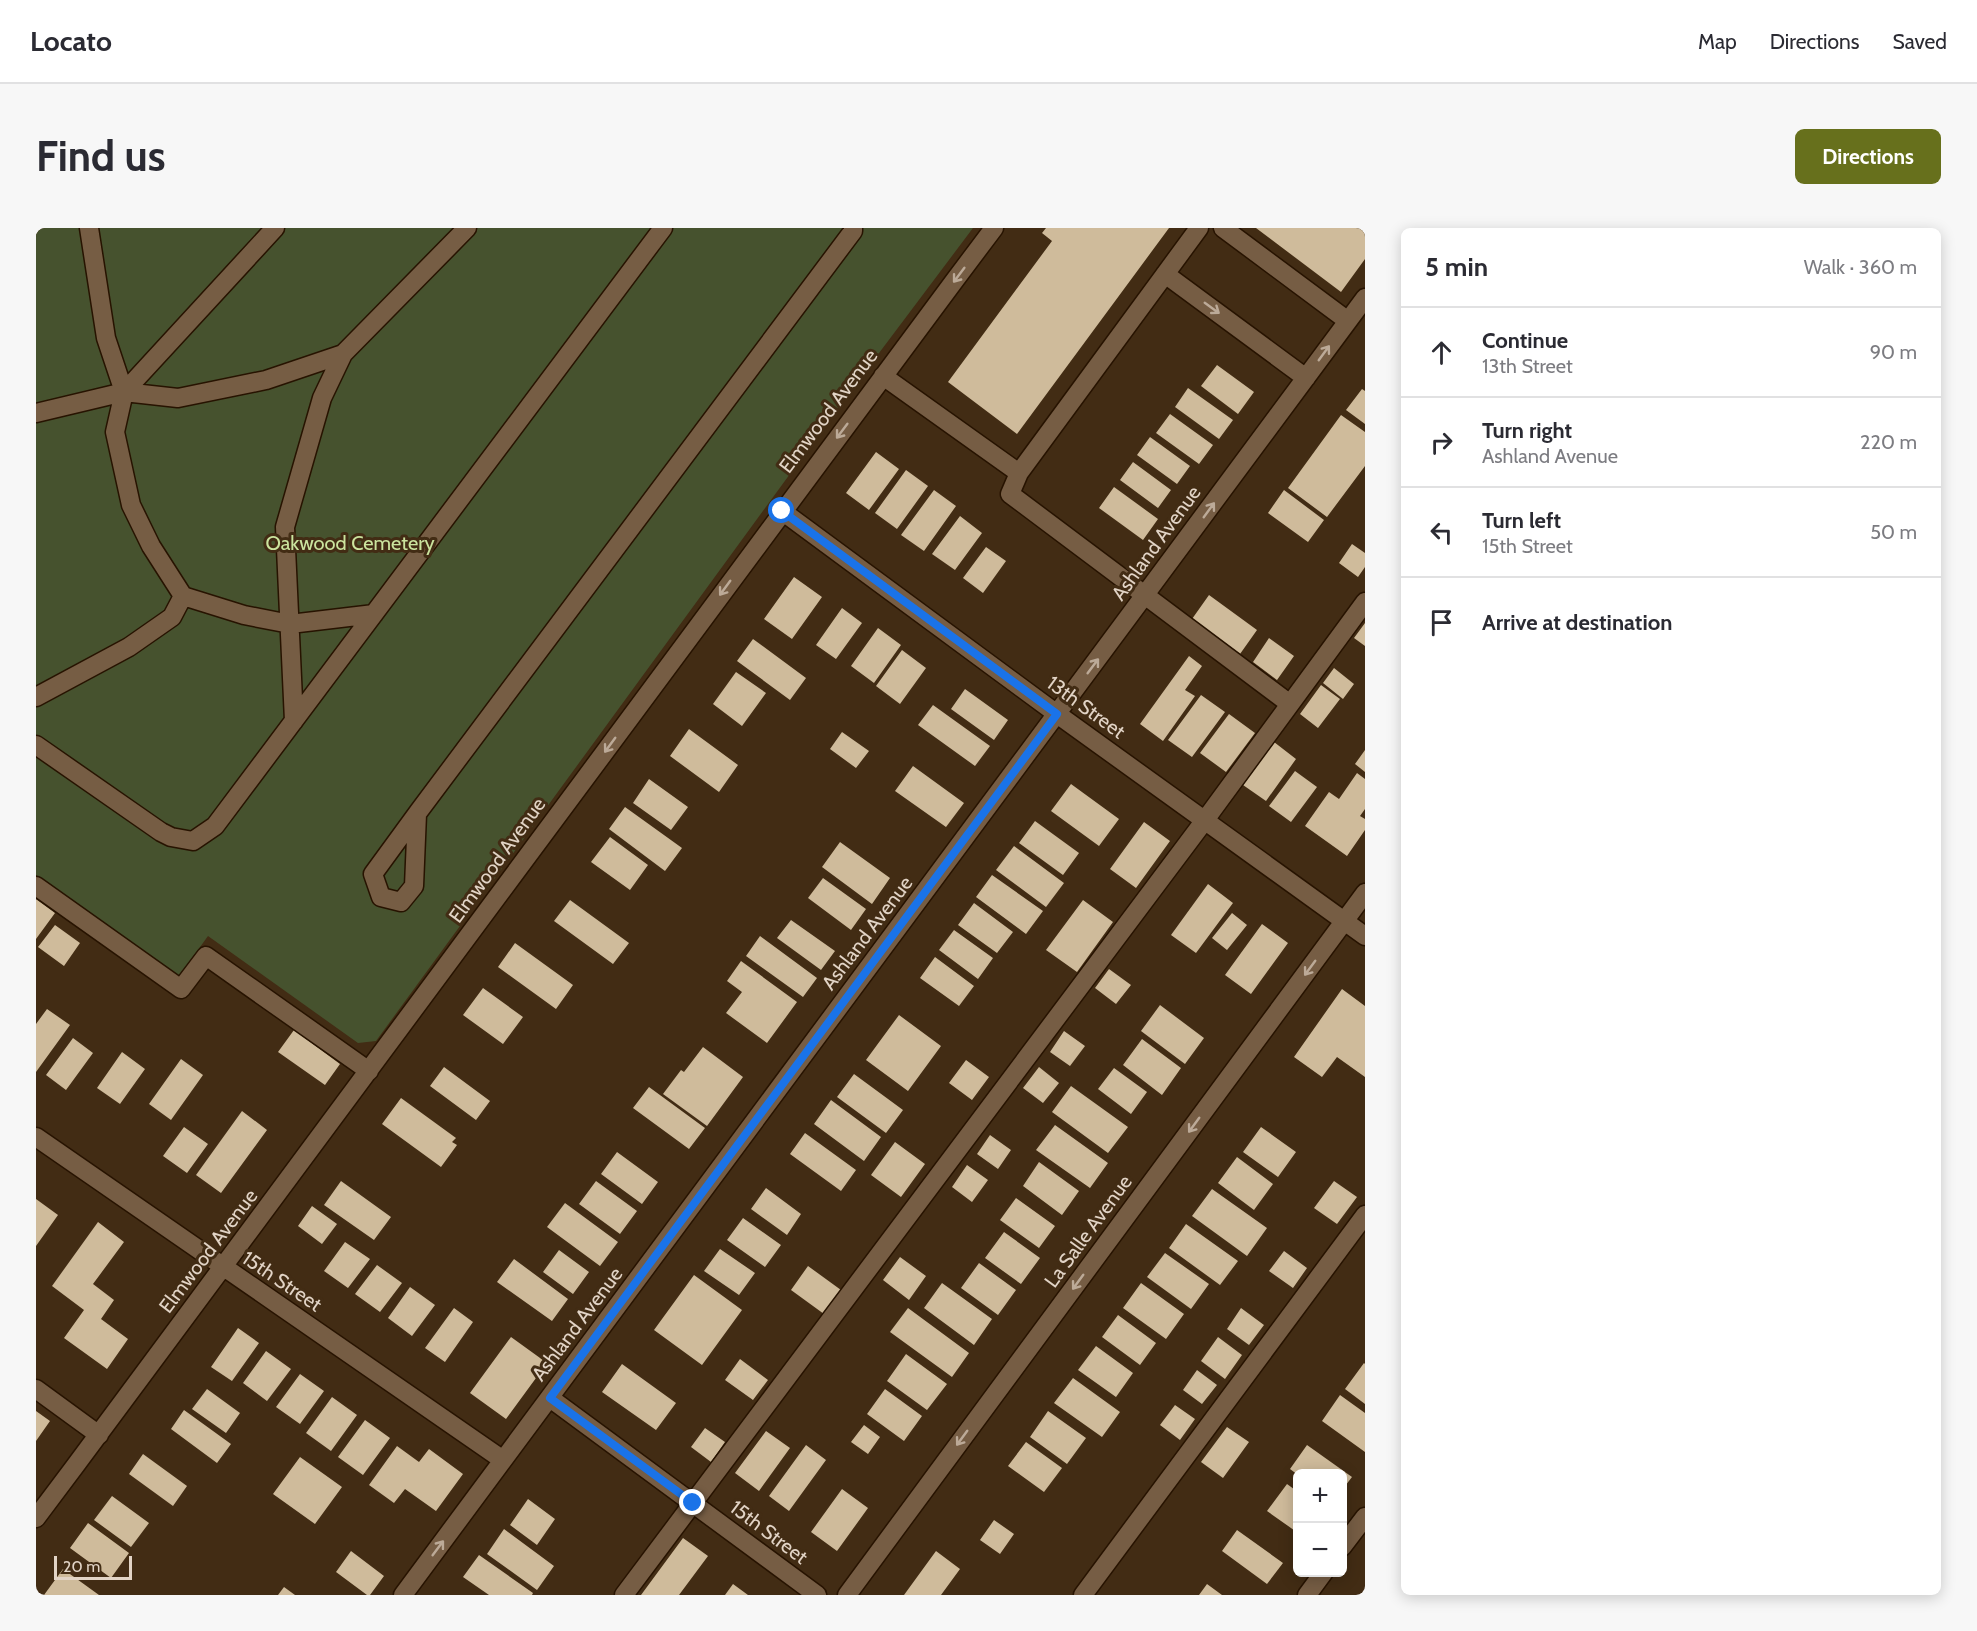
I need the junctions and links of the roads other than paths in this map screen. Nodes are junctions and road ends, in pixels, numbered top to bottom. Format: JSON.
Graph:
{"nodes":[{"id":1,"x":89,"y":228,"type":"edge"},
{"id":2,"x":275,"y":228,"type":"edge"},
{"id":3,"x":467,"y":228,"type":"edge"},
{"id":4,"x":663,"y":228,"type":"edge"},
{"id":5,"x":994,"y":228,"type":"edge"},
{"id":6,"x":1199,"y":228,"type":"edge"},
{"id":7,"x":1223,"y":228,"type":"edge"},
{"id":8,"x":856,"y":229,"type":"edge"},
{"id":9,"x":1165,"y":274,"type":"junction"},
{"id":10,"x":1365,"y":298,"type":"edge"},
{"id":11,"x":1348,"y":321,"type":"junction"},
{"id":12,"x":343,"y":354,"type":"junction"},
{"id":13,"x":882,"y":376,"type":"junction"},
{"id":14,"x":1306,"y":378,"type":"junction"},
{"id":15,"x":124,"y":392,"type":"junction"},
{"id":16,"x":36,"y":413,"type":"edge"},
{"id":17,"x":1019,"y":473,"type":"junction"},
{"id":18,"x":782,"y":511,"type":"junction"},
{"id":19,"x":1145,"y":595,"type":"junction"},
{"id":20,"x":183,"y":596,"type":"junction"},
{"id":21,"x":1365,"y":602,"type":"edge"},
{"id":22,"x":374,"y":615,"type":"junction"},
{"id":23,"x":290,"y":624,"type":"junction"},
{"id":24,"x":36,"y":697,"type":"edge"},
{"id":25,"x":1290,"y":704,"type":"junction"},
{"id":26,"x":1057,"y":714,"type":"junction"},
{"id":27,"x":294,"y":721,"type":"junction"},
{"id":28,"x":36,"y":745,"type":"edge"},
{"id":29,"x":417,"y":814,"type":"dead end"},
{"id":30,"x":1205,"y":820,"type":"junction"},
{"id":31,"x":36,"y":886,"type":"edge"},
{"id":32,"x":1365,"y":893,"type":"edge"},
{"id":33,"x":1345,"y":921,"type":"junction"},
{"id":34,"x":1365,"y":936,"type":"edge"},
{"id":35,"x":369,"y":1071,"type":"junction"},
{"id":36,"x":36,"y":1137,"type":"edge"},
{"id":37,"x":1365,"y":1215,"type":"edge"},
{"id":38,"x":224,"y":1269,"type":"junction"},
{"id":39,"x":36,"y":1389,"type":"edge"},
{"id":40,"x":550,"y":1398,"type":"junction"},
{"id":41,"x":99,"y":1435,"type":"junction"},
{"id":42,"x":503,"y":1460,"type":"junction"},
{"id":43,"x":693,"y":1503,"type":"junction"},
{"id":44,"x":1365,"y":1517,"type":"edge"},
{"id":45,"x":36,"y":1518,"type":"edge"},
{"id":46,"x":1347,"y":1540,"type":"edge"},
{"id":47,"x":1320,"y":1577,"type":"edge"},
{"id":48,"x":403,"y":1595,"type":"edge"},
{"id":49,"x":624,"y":1595,"type":"edge"},
{"id":50,"x":817,"y":1595,"type":"edge"},
{"id":51,"x":847,"y":1595,"type":"edge"},
{"id":52,"x":1083,"y":1595,"type":"edge"},
{"id":53,"x":1307,"y":1595,"type":"edge"}],
"edges":[{"from":1,"to":15,"type":"street"},
{"from":2,"to":15,"type":"street"},
{"from":3,"to":12,"type":"street"},
{"from":4,"to":22,"type":"street"},
{"from":5,"to":13,"type":"street","name":"Elmwood Avenue","one_way":true},
{"from":6,"to":9,"type":"street"},
{"from":7,"to":11,"type":"street"},
{"from":8,"to":29,"type":"street"},
{"from":9,"to":14,"type":"street","one_way":true},
{"from":9,"to":17,"type":"street"},
{"from":10,"to":11,"type":"street","name":"Ashland Avenue"},
{"from":14,"to":11,"type":"street","name":"Ashland Avenue","one_way":true},
{"from":12,"to":15,"type":"street"},
{"from":12,"to":23,"type":"street"},
{"from":13,"to":17,"type":"street"},
{"from":13,"to":18,"type":"street","name":"Elmwood Avenue","one_way":true},
{"from":19,"to":14,"type":"street","name":"Ashland Avenue","one_way":true},
{"from":15,"to":16,"type":"street"},
{"from":15,"to":20,"type":"street"},
{"from":17,"to":19,"type":"street"},
{"from":18,"to":26,"type":"street","name":"13th Street"},
{"from":18,"to":35,"type":"street","name":"Elmwood Avenue","one_way":true},
{"from":19,"to":25,"type":"street"},
{"from":26,"to":19,"type":"street","name":"Ashland Avenue","one_way":true},
{"from":20,"to":23,"type":"street"},
{"from":20,"to":24,"type":"street"},
{"from":21,"to":25,"type":"street"},
{"from":22,"to":23,"type":"street"},
{"from":22,"to":27,"type":"street"},
{"from":23,"to":27,"type":"street"},
{"from":25,"to":30,"type":"street"},
{"from":26,"to":30,"type":"street","name":"13th Street"},
{"from":26,"to":40,"type":"street","name":"Ashland Avenue"},
{"from":27,"to":28,"type":"street"},
{"from":30,"to":33,"type":"street","name":"13th Street"},
{"from":30,"to":43,"type":"street"},
{"from":31,"to":35,"type":"street"},
{"from":32,"to":33,"type":"street","name":"La Salle Avenue"},
{"from":33,"to":34,"type":"street","name":"13th Street"},
{"from":33,"to":51,"type":"street","name":"La Salle Avenue","one_way":true},
{"from":35,"to":38,"type":"street","name":"Elmwood Avenue"},
{"from":36,"to":38,"type":"street","name":"15th Street"},
{"from":37,"to":52,"type":"street"},
{"from":38,"to":41,"type":"street","name":"Elmwood Avenue"},
{"from":38,"to":42,"type":"street","name":"15th Street"},
{"from":39,"to":41,"type":"street"},
{"from":40,"to":42,"type":"street","name":"Ashland Avenue"},
{"from":40,"to":43,"type":"street","name":"15th Street"},
{"from":41,"to":45,"type":"street","name":"Elmwood Avenue"},
{"from":48,"to":42,"type":"street","name":"Ashland Avenue","one_way":true},
{"from":43,"to":49,"type":"street"},
{"from":43,"to":50,"type":"street","name":"15th Street"},
{"from":44,"to":46,"type":"street"},
{"from":47,"to":53,"type":"street"}]}
